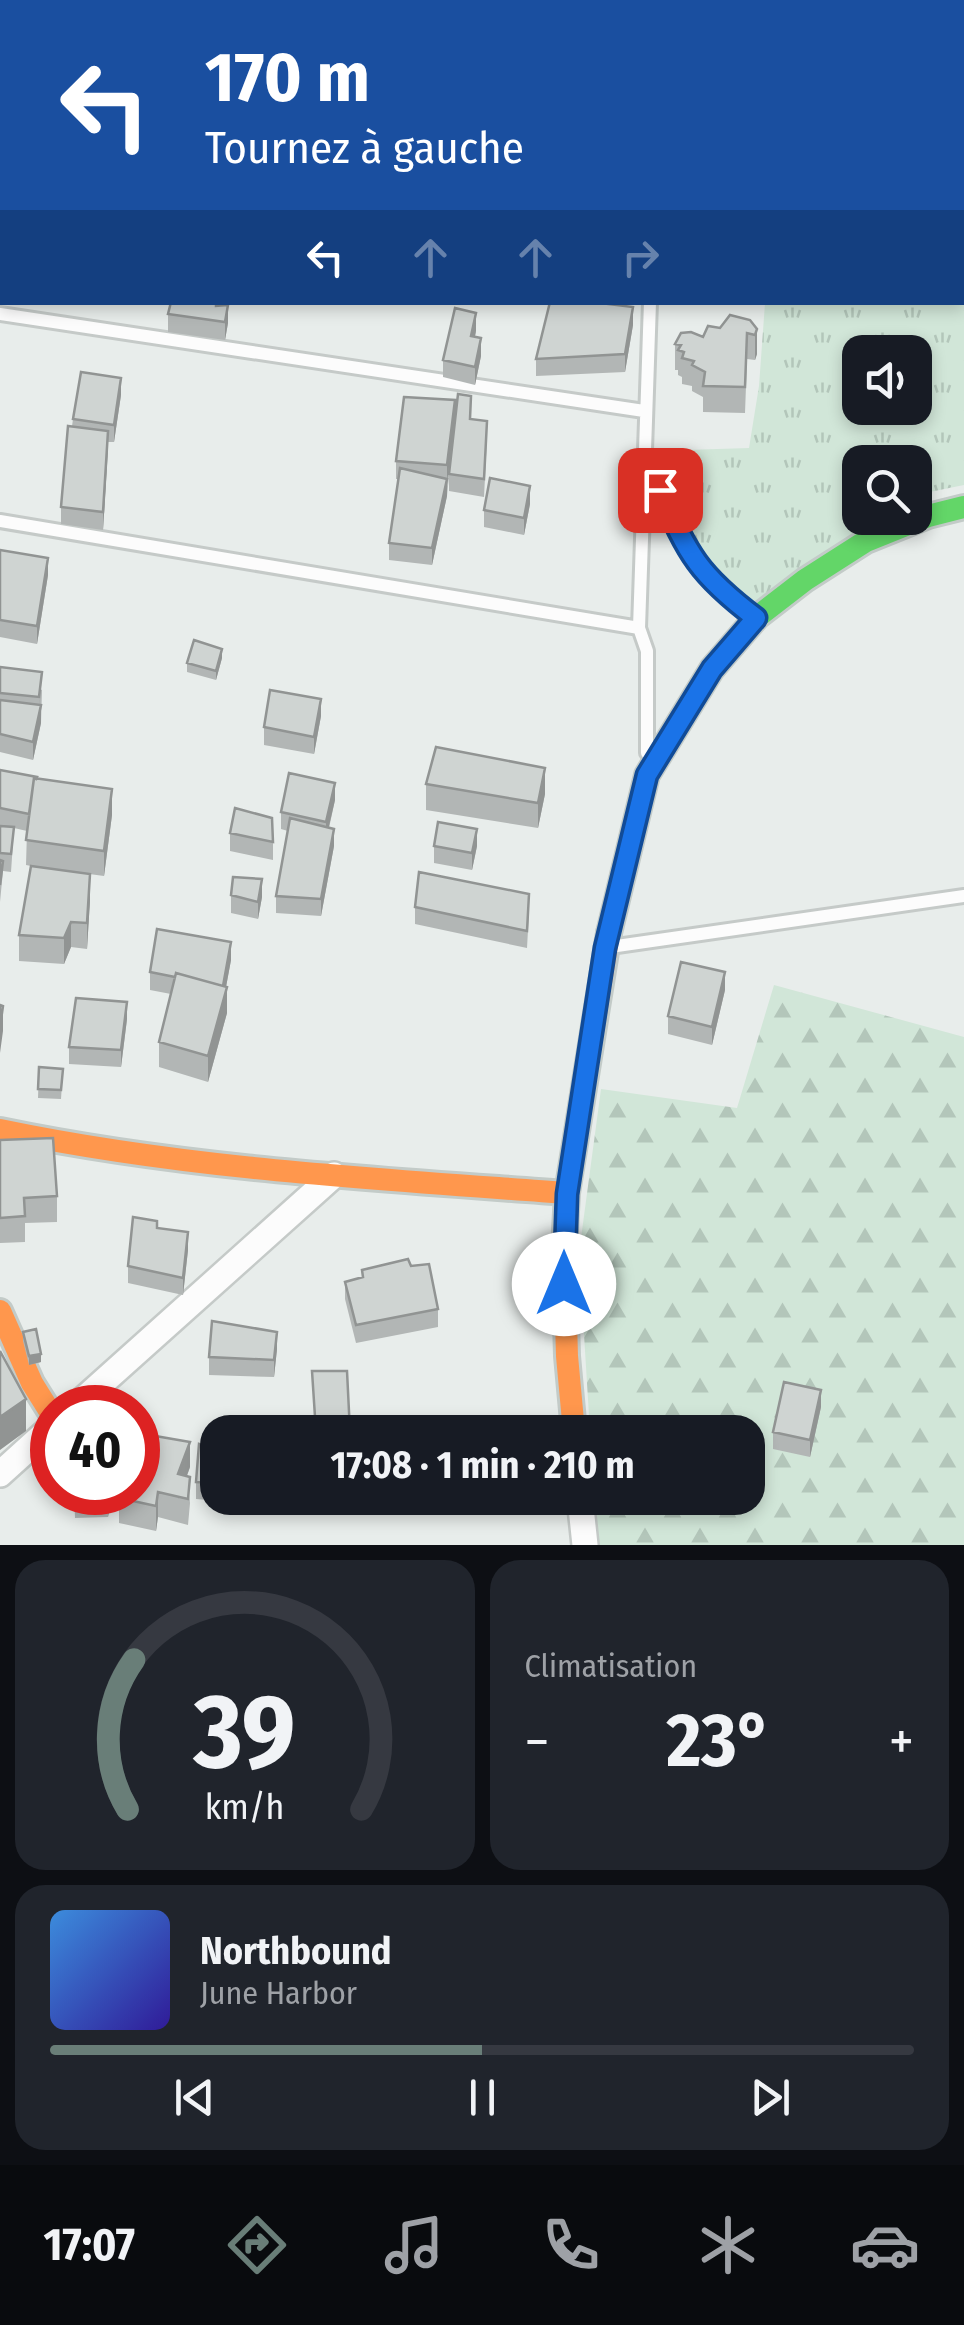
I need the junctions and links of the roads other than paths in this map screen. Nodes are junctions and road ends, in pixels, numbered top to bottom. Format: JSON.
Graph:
{"nodes":[{"id":1,"x":650,"y":305,"type":"edge"},
{"id":2,"x":0,"y":314,"type":"edge"},
{"id":3,"x":644,"y":411,"type":"junction"},
{"id":4,"x":645,"y":454,"type":"junction"},
{"id":5,"x":964,"y":507,"type":"edge"},
{"id":6,"x":0,"y":521,"type":"edge"},
{"id":7,"x":756,"y":618,"type":"junction"},
{"id":8,"x":640,"y":628,"type":"junction"},
{"id":9,"x":647,"y":775,"type":"junction"},
{"id":10,"x":964,"y":896,"type":"edge"},
{"id":11,"x":605,"y":948,"type":"junction"},
{"id":12,"x":0,"y":1130,"type":"edge"},
{"id":13,"x":334,"y":1175,"type":"junction"},
{"id":14,"x":567,"y":1194,"type":"junction"},
{"id":15,"x":0,"y":1312,"type":"edge"},
{"id":16,"x":33,"y":1385,"type":"edge"},
{"id":17,"x":100,"y":1385,"type":"edge"},
{"id":18,"x":572,"y":1415,"type":"edge"},
{"id":19,"x":30,"y":1447,"type":"edge"},
{"id":20,"x":0,"y":1474,"type":"edge"},
{"id":21,"x":582,"y":1515,"type":"edge"},
{"id":22,"x":585,"y":1545,"type":"edge"}],
"edges":[{"from":1,"to":3,"type":"lane"},
{"from":2,"to":3,"type":"lane"},
{"from":3,"to":4,"type":"lane"},
{"from":4,"to":7,"type":"lane"},
{"from":4,"to":8,"type":"lane"},
{"from":5,"to":7,"type":"street"},
{"from":6,"to":8,"type":"lane"},
{"from":7,"to":9,"type":"street"},
{"from":8,"to":9,"type":"lane"},
{"from":9,"to":11,"type":"street"},
{"from":10,"to":11,"type":"lane"},
{"from":11,"to":14,"type":"street"},
{"from":12,"to":13,"type":"street"},
{"from":13,"to":14,"type":"street"},
{"from":13,"to":17,"type":"street"},
{"from":14,"to":18,"type":"street"},
{"from":15,"to":16,"type":"street"},
{"from":19,"to":20,"type":"street"},
{"from":21,"to":22,"type":"street"}]}
